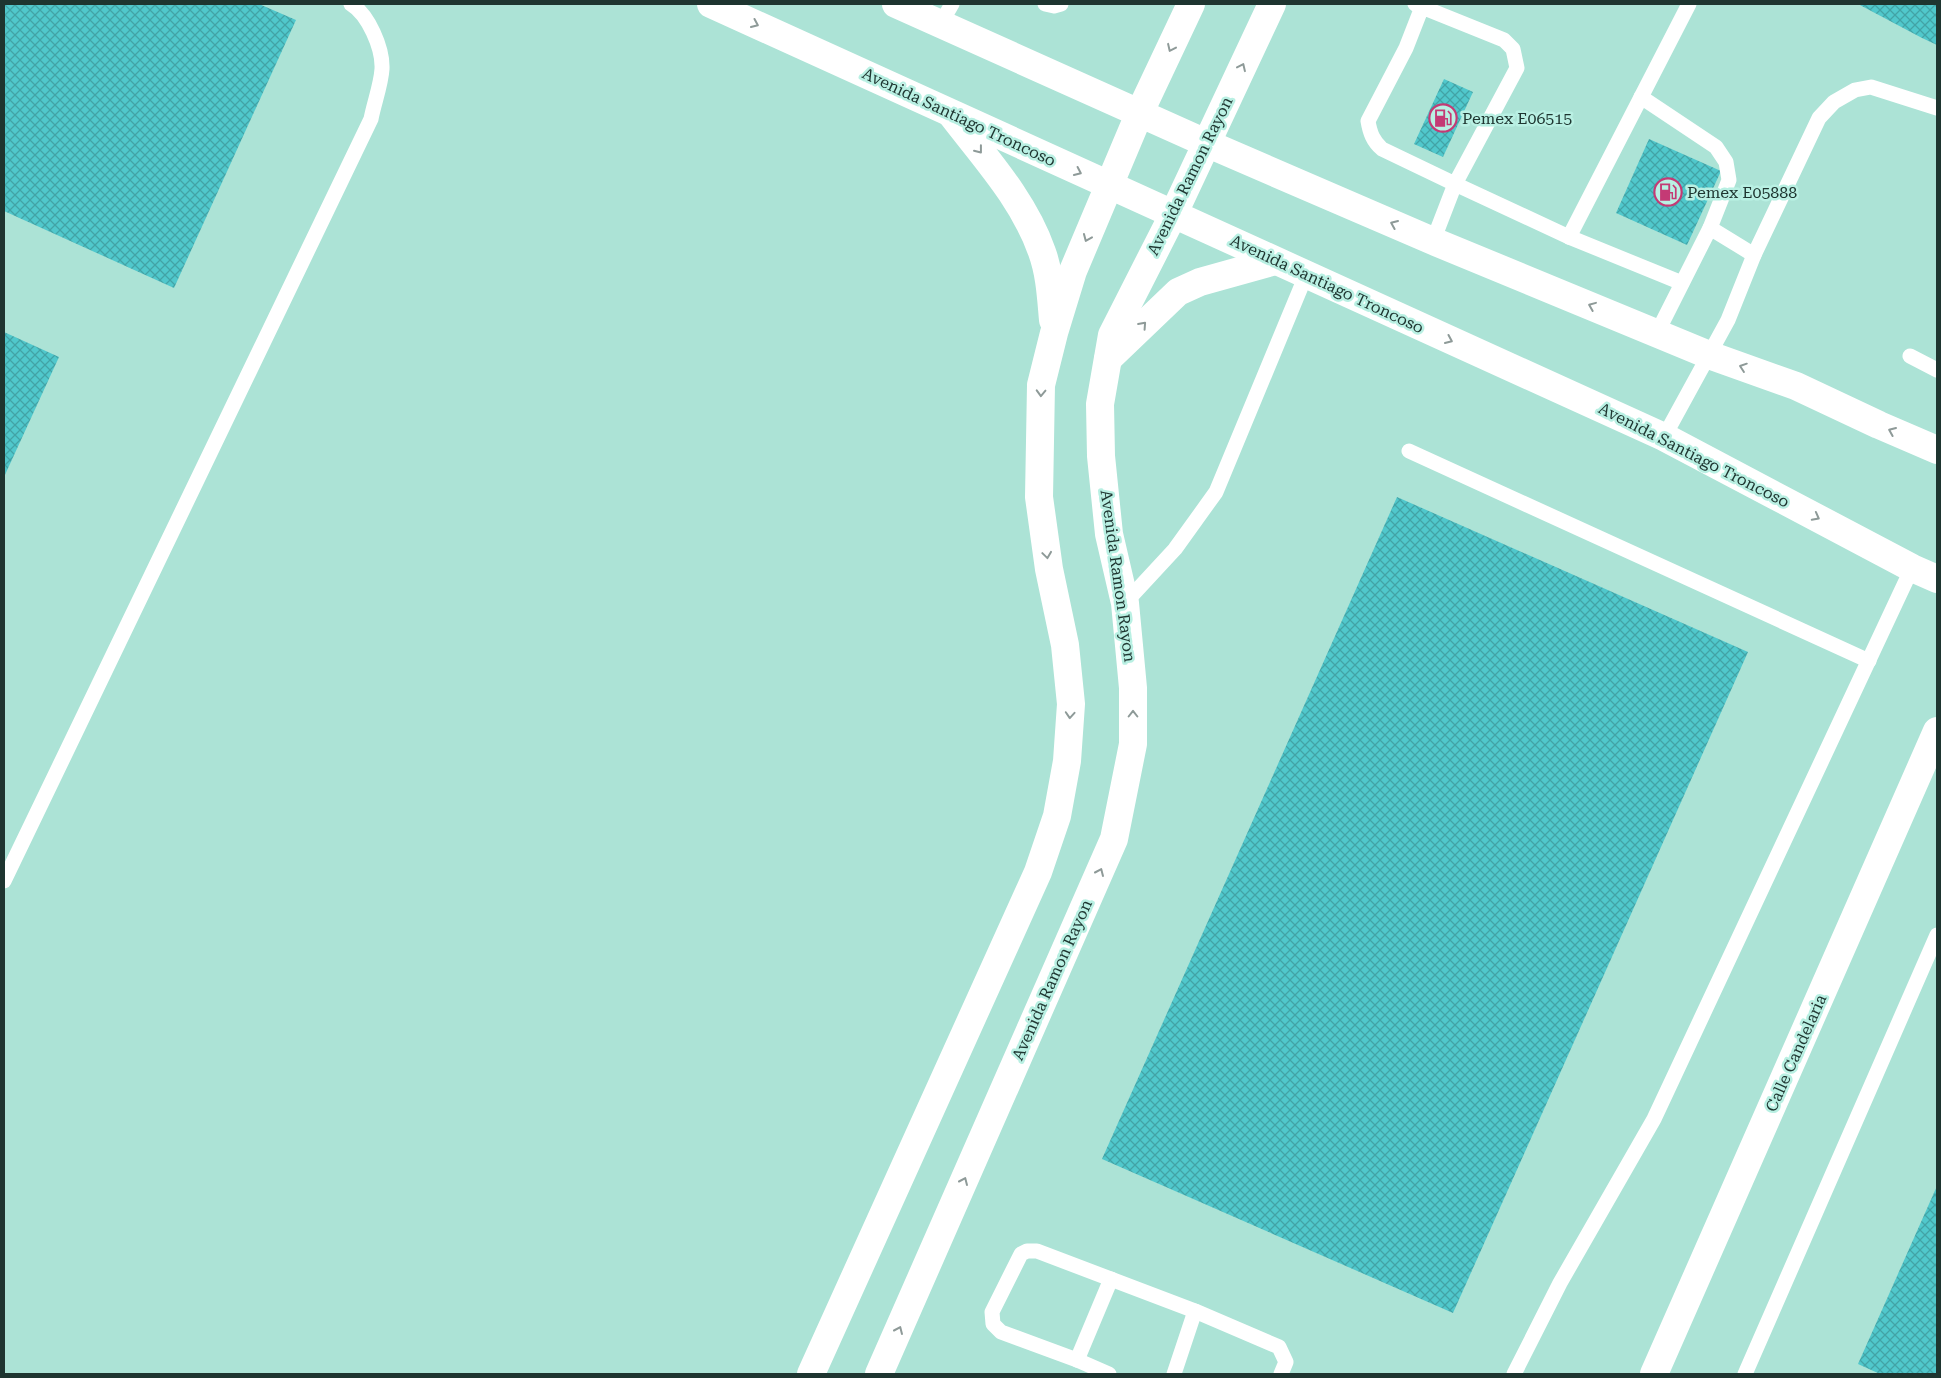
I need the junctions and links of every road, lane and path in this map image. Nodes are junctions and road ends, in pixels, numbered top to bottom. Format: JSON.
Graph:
{"nodes":[{"id":1,"x":351,"y":4,"type":"edge"},
{"id":2,"x":711,"y":4,"type":"edge"},
{"id":3,"x":896,"y":4,"type":"edge"},
{"id":4,"x":1044,"y":4,"type":"edge"},
{"id":5,"x":1061,"y":4,"type":"edge"},
{"id":6,"x":1191,"y":4,"type":"edge"},
{"id":7,"x":1272,"y":4,"type":"edge"},
{"id":8,"x":1689,"y":4,"type":"edge"},
{"id":9,"x":1419,"y":5,"type":"edge"},
{"id":10,"x":946,"y":14,"type":"edge"},
{"id":11,"x":1641,"y":97,"type":"junction"},
{"id":12,"x":1937,"y":108,"type":"edge"},
{"id":13,"x":949,"y":112,"type":"junction"},
{"id":14,"x":1140,"y":112,"type":"junction"},
{"id":15,"x":1206,"y":143,"type":"junction"},
{"id":16,"x":1455,"y":184,"type":"junction"},
{"id":17,"x":1109,"y":186,"type":"junction"},
{"id":18,"x":1174,"y":213,"type":"junction"},
{"id":19,"x":1710,"y":228,"type":"junction"},
{"id":20,"x":1569,"y":237,"type":"junction"},
{"id":21,"x":1433,"y":241,"type":"junction"},
{"id":22,"x":1754,"y":255,"type":"junction"},
{"id":23,"x":1274,"y":261,"type":"junction"},
{"id":24,"x":1306,"y":275,"type":"junction"},
{"id":25,"x":1682,"y":283,"type":"junction"},
{"id":26,"x":1054,"y":333,"type":"junction"},
{"id":27,"x":1657,"y":333,"type":"junction"},
{"id":28,"x":1709,"y":355,"type":"junction"},
{"id":29,"x":1910,"y":356,"type":"dead end"},
{"id":30,"x":1108,"y":359,"type":"junction"},
{"id":31,"x":1937,"y":370,"type":"edge"},
{"id":32,"x":1664,"y":436,"type":"junction"},
{"id":33,"x":1937,"y":450,"type":"edge"},
{"id":34,"x":1409,"y":451,"type":"dead end"},
{"id":35,"x":1912,"y":568,"type":"junction"},
{"id":36,"x":1937,"y":579,"type":"edge"},
{"id":37,"x":1126,"y":603,"type":"junction"},
{"id":38,"x":1869,"y":661,"type":"junction"},
{"id":39,"x":1937,"y":731,"type":"edge"},
{"id":40,"x":4,"y":881,"type":"edge"},
{"id":41,"x":1937,"y":935,"type":"edge"},
{"id":42,"x":1110,"y":1279,"type":"junction"},
{"id":43,"x":1195,"y":1312,"type":"junction"},
{"id":44,"x":1078,"y":1360,"type":"junction"},
{"id":45,"x":811,"y":1374,"type":"edge"},
{"id":46,"x":879,"y":1374,"type":"edge"},
{"id":47,"x":1109,"y":1374,"type":"edge"},
{"id":48,"x":1174,"y":1374,"type":"edge"},
{"id":49,"x":1282,"y":1374,"type":"edge"},
{"id":50,"x":1514,"y":1374,"type":"edge"},
{"id":51,"x":1654,"y":1374,"type":"edge"},
{"id":52,"x":1744,"y":1374,"type":"edge"}],
"edges":[{"from":1,"to":40,"type":"lane"},
{"from":2,"to":13,"type":"main road","name":"Avenida Santiago Troncoso","one_way":true},
{"from":3,"to":10,"type":"main road"},
{"from":4,"to":5,"type":"lane"},
{"from":6,"to":14,"type":"main road","one_way":true},
{"from":15,"to":7,"type":"main road","name":"Avenida Ramon Rayon","one_way":true},
{"from":8,"to":11,"type":"lane"},
{"from":9,"to":16,"type":"lane"},
{"from":9,"to":16,"type":"lane"},
{"from":10,"to":14,"type":"main road"},
{"from":11,"to":19,"type":"lane"},
{"from":11,"to":20,"type":"lane"},
{"from":12,"to":22,"type":"lane"},
{"from":13,"to":17,"type":"main road","name":"Avenida Santiago Troncoso","one_way":true},
{"from":13,"to":26,"type":"main road","one_way":true},
{"from":14,"to":15,"type":"main road"},
{"from":14,"to":17,"type":"main road"},
{"from":15,"to":18,"type":"main road","name":"Avenida Ramon Rayon"},
{"from":21,"to":15,"type":"main road","one_way":true},
{"from":16,"to":20,"type":"lane"},
{"from":16,"to":21,"type":"lane"},
{"from":17,"to":18,"type":"main road","name":"Avenida Santiago Troncoso"},
{"from":17,"to":26,"type":"main road","one_way":true},
{"from":18,"to":23,"type":"main road","name":"Avenida Santiago Troncoso"},
{"from":18,"to":30,"type":"main road","name":"Avenida Ramon Rayon"},
{"from":19,"to":22,"type":"lane"},
{"from":19,"to":25,"type":"lane"},
{"from":20,"to":25,"type":"lane"},
{"from":27,"to":21,"type":"main road","one_way":true},
{"from":22,"to":28,"type":"lane"},
{"from":23,"to":24,"type":"main road","name":"Avenida Santiago Troncoso"},
{"from":30,"to":23,"type":"main road","one_way":true},
{"from":24,"to":32,"type":"main road","name":"Avenida Santiago Troncoso","one_way":true},
{"from":24,"to":37,"type":"lane"},
{"from":25,"to":27,"type":"lane"},
{"from":26,"to":45,"type":"main road","one_way":true},
{"from":27,"to":28,"type":"main road"},
{"from":28,"to":32,"type":"lane"},
{"from":33,"to":28,"type":"main road","one_way":true},
{"from":29,"to":31,"type":"lane"},
{"from":30,"to":37,"type":"main road","name":"Avenida Ramon Rayon"},
{"from":32,"to":35,"type":"main road","name":"Avenida Santiago Troncoso","one_way":true},
{"from":34,"to":38,"type":"lane"},
{"from":35,"to":36,"type":"main road","name":"Avenida Santiago Troncoso"},
{"from":35,"to":38,"type":"lane"},
{"from":46,"to":37,"type":"main road","name":"Avenida Ramon Rayon","one_way":true},
{"from":38,"to":50,"type":"lane"},
{"from":39,"to":51,"type":"main road","name":"Calle Candelaria"},
{"from":41,"to":52,"type":"lane"},
{"from":42,"to":43,"type":"lane"},
{"from":42,"to":44,"type":"lane"},
{"from":42,"to":44,"type":"lane"},
{"from":43,"to":48,"type":"lane"},
{"from":43,"to":49,"type":"lane"},
{"from":44,"to":47,"type":"lane"}]}
